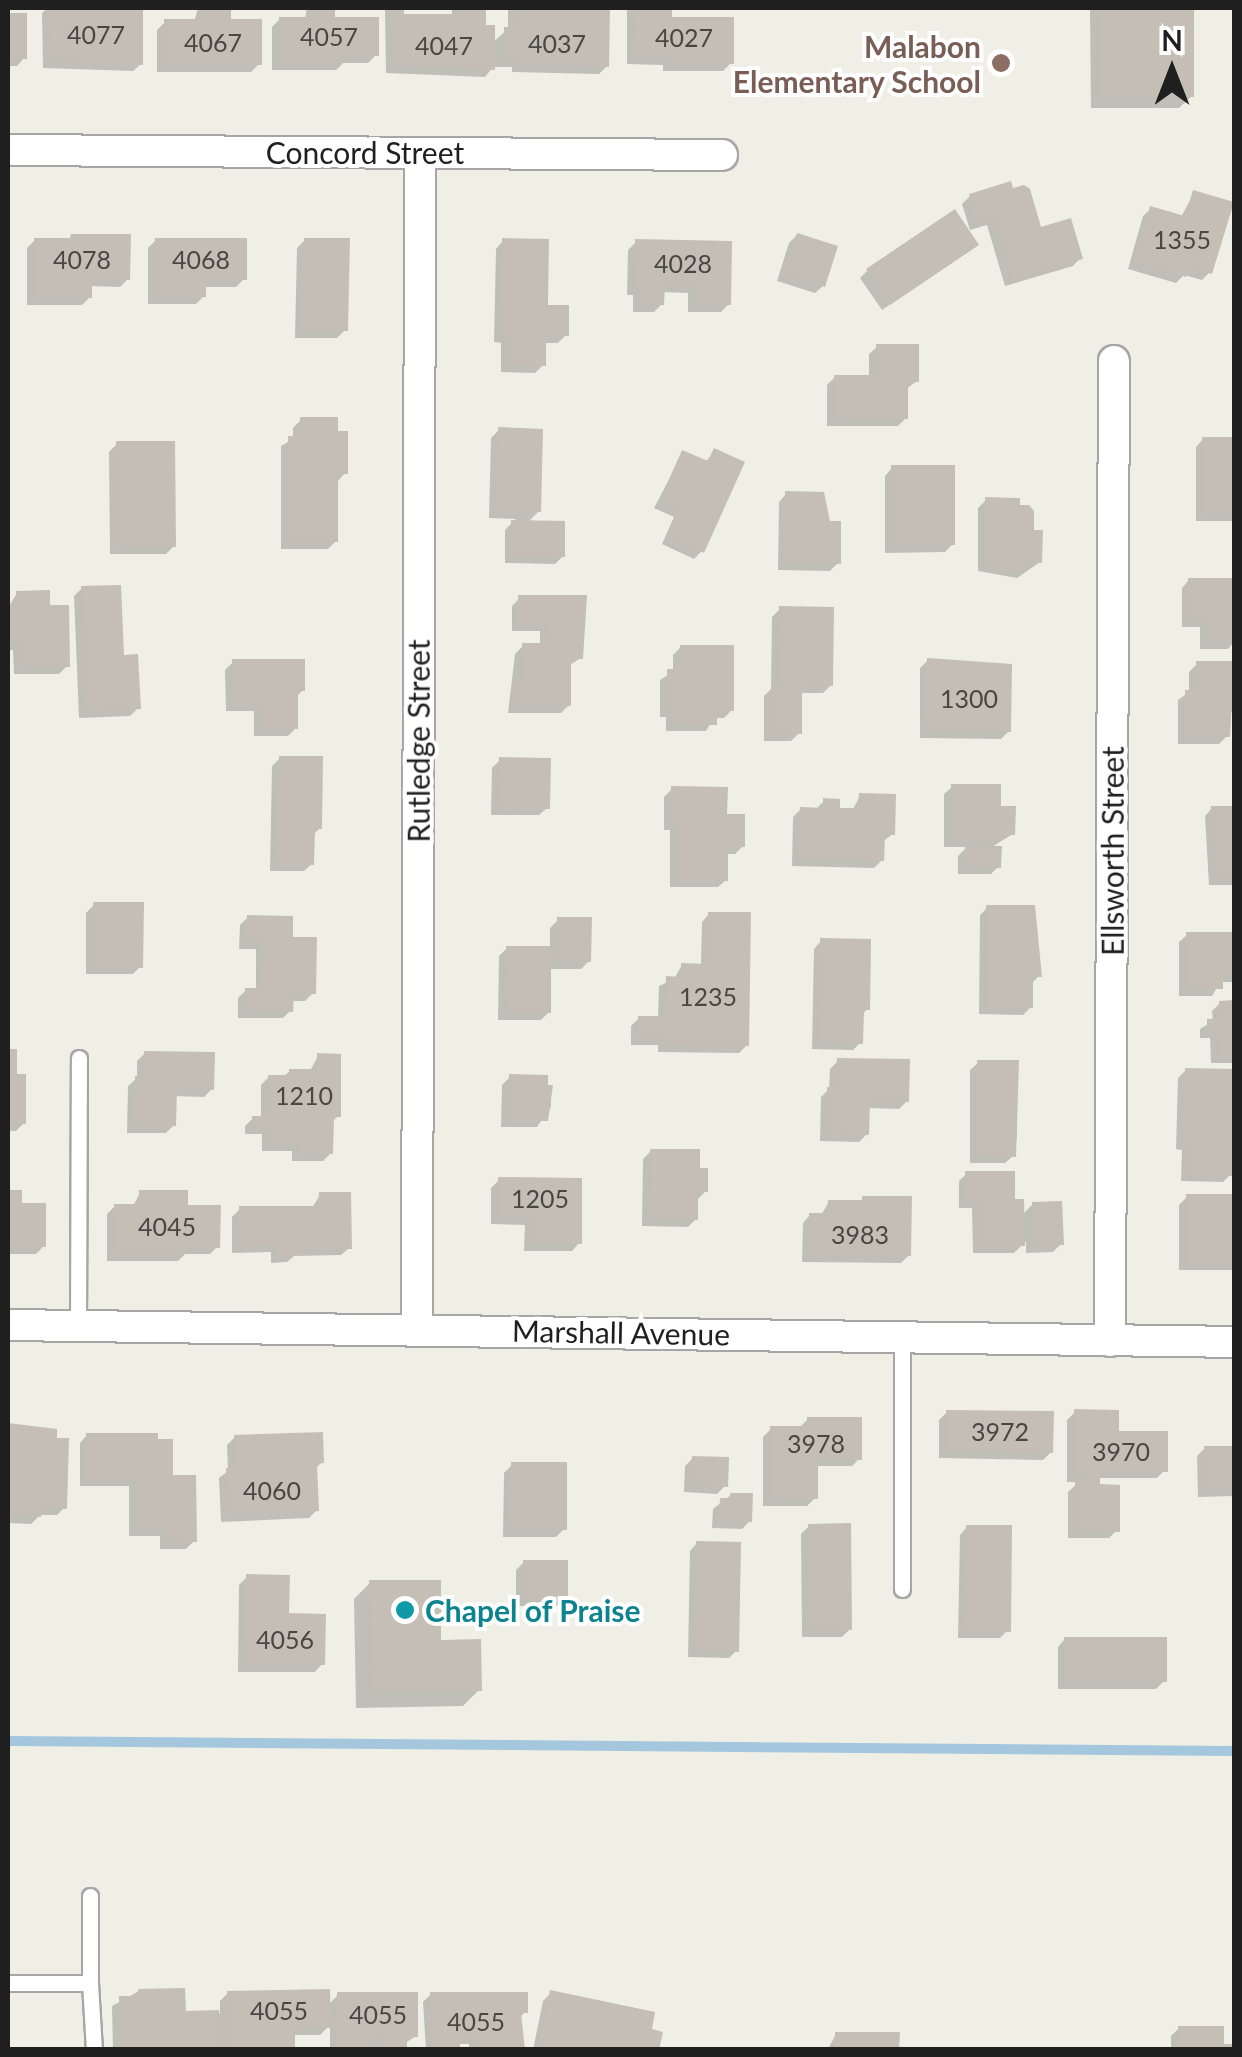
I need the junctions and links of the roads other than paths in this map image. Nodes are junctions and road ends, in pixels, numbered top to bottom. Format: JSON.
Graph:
{"nodes":[{"id":1,"x":8,"y":150,"type":"edge"},
{"id":2,"x":420,"y":152,"type":"junction"},
{"id":3,"x":722,"y":155,"type":"dead end"},
{"id":4,"x":1114,"y":361,"type":"dead end"},
{"id":5,"x":79,"y":1058,"type":"dead end"},
{"id":6,"x":8,"y":1324,"type":"edge"},
{"id":7,"x":78,"y":1325,"type":"junction"},
{"id":8,"x":417,"y":1329,"type":"junction"},
{"id":9,"x":902,"y":1337,"type":"junction"},
{"id":10,"x":1110,"y":1341,"type":"junction"},
{"id":11,"x":1234,"y":1342,"type":"edge"},
{"id":12,"x":902,"y":1589,"type":"dead end"},
{"id":13,"x":90,"y":1896,"type":"dead end"},
{"id":14,"x":8,"y":1983,"type":"edge"},
{"id":15,"x":90,"y":1983,"type":"junction"},
{"id":16,"x":94,"y":2050,"type":"edge"}],
"edges":[{"from":1,"to":2,"type":"street","name":"Concord Street"},
{"from":2,"to":3,"type":"street","name":"Concord Street"},
{"from":2,"to":8,"type":"street","name":"Rutledge Street"},
{"from":4,"to":10,"type":"street","name":"Ellsworth Street"},
{"from":5,"to":7,"type":"lane"},
{"from":6,"to":7,"type":"street","name":"Marshall Avenue"},
{"from":7,"to":8,"type":"street","name":"Marshall Avenue"},
{"from":8,"to":9,"type":"street","name":"Marshall Avenue"},
{"from":9,"to":10,"type":"street","name":"Marshall Avenue"},
{"from":9,"to":12,"type":"lane"},
{"from":10,"to":11,"type":"street","name":"Marshall Avenue"},
{"from":13,"to":15,"type":"lane"},
{"from":14,"to":15,"type":"lane"},
{"from":15,"to":16,"type":"lane"}]}
